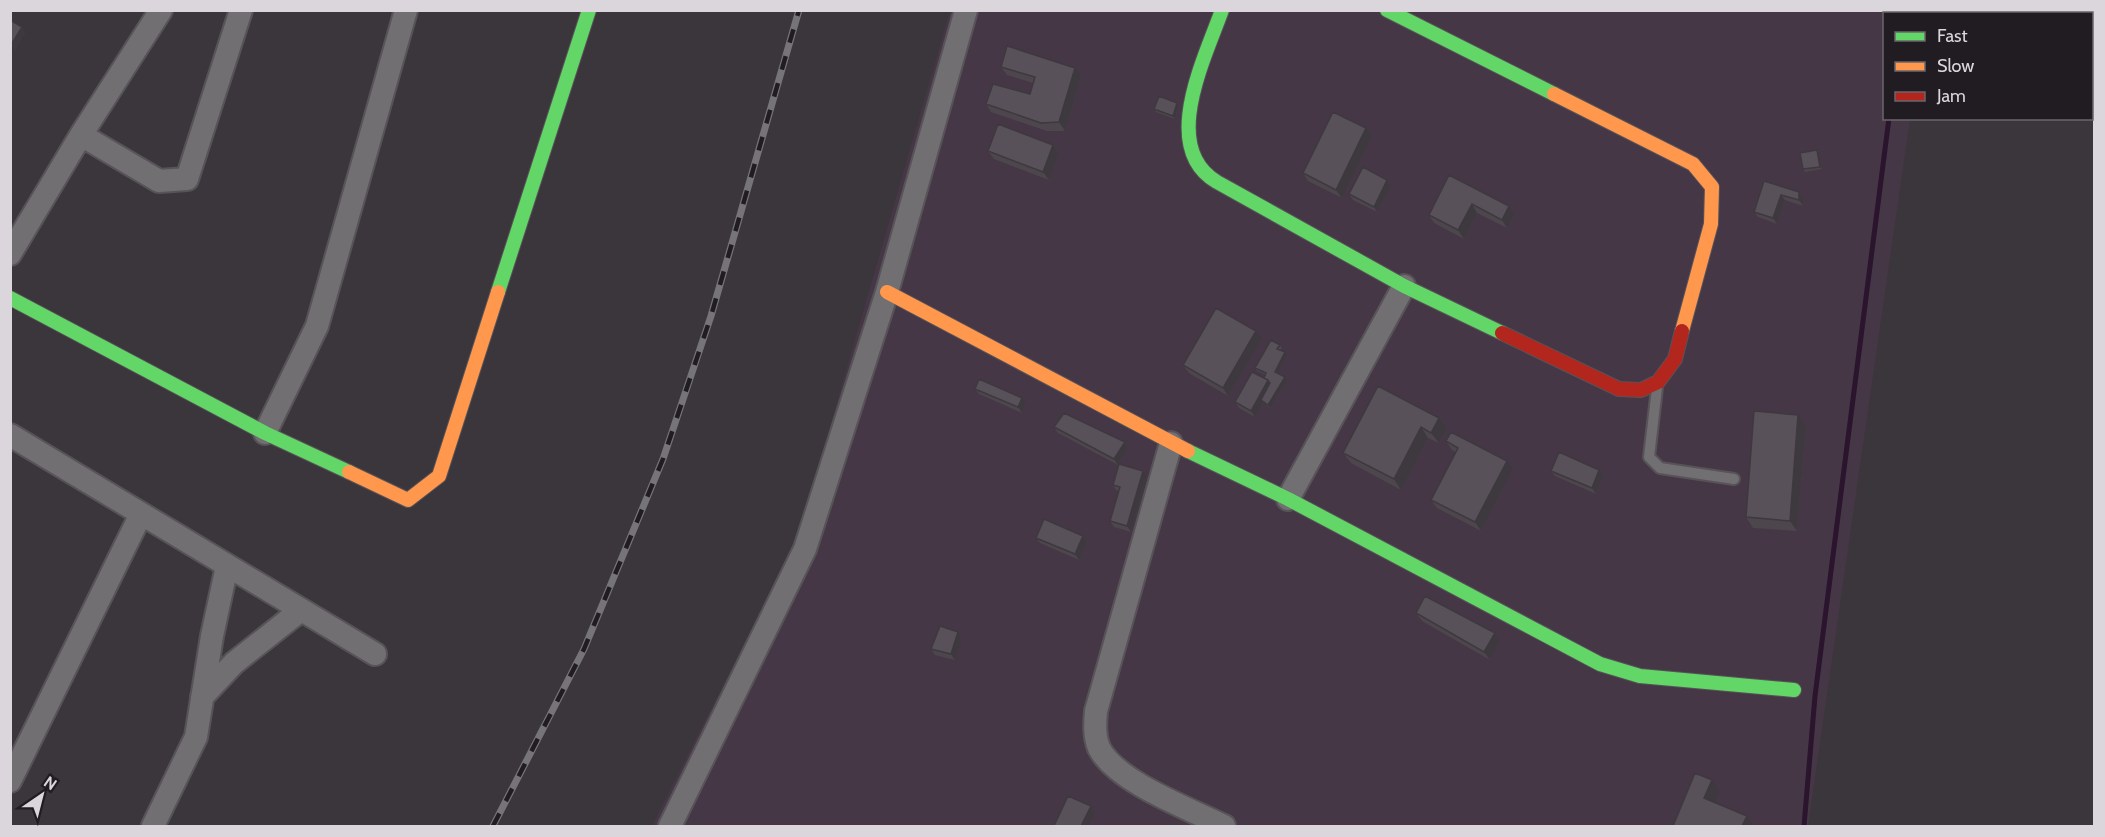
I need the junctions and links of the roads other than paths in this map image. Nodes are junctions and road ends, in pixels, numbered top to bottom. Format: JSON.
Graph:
{"nodes":[{"id":1,"x":161,"y":10,"type":"edge"},
{"id":2,"x":241,"y":10,"type":"edge"},
{"id":3,"x":406,"y":10,"type":"edge"},
{"id":4,"x":589,"y":10,"type":"edge"},
{"id":5,"x":966,"y":10,"type":"edge"},
{"id":6,"x":1222,"y":10,"type":"edge"},
{"id":7,"x":1387,"y":10,"type":"edge"},
{"id":8,"x":81,"y":135,"type":"junction"},
{"id":9,"x":10,"y":254,"type":"edge"},
{"id":10,"x":1404,"y":286,"type":"junction"},
{"id":11,"x":887,"y":292,"type":"junction"},
{"id":12,"x":10,"y":298,"type":"edge"},
{"id":13,"x":1658,"y":382,"type":"junction"},
{"id":14,"x":266,"y":433,"type":"junction"},
{"id":15,"x":10,"y":435,"type":"edge"},
{"id":16,"x":1171,"y":443,"type":"junction"},
{"id":17,"x":1734,"y":479,"type":"dead end"},
{"id":18,"x":1288,"y":499,"type":"junction"},
{"id":19,"x":141,"y":514,"type":"junction"},
{"id":20,"x":227,"y":566,"type":"junction"},
{"id":21,"x":301,"y":610,"type":"junction"},
{"id":22,"x":375,"y":654,"type":"dead end"},
{"id":23,"x":1794,"y":690,"type":"dead end"},
{"id":24,"x":202,"y":698,"type":"junction"},
{"id":25,"x":10,"y":781,"type":"edge"},
{"id":26,"x":153,"y":826,"type":"edge"},
{"id":27,"x":670,"y":826,"type":"edge"},
{"id":28,"x":1224,"y":826,"type":"edge"}],
"edges":[{"from":1,"to":8,"type":"street"},
{"from":2,"to":8,"type":"street"},
{"from":3,"to":14,"type":"street"},
{"from":4,"to":14,"type":"street"},
{"from":5,"to":11,"type":"street"},
{"from":6,"to":10,"type":"street"},
{"from":7,"to":13,"type":"street"},
{"from":8,"to":9,"type":"street"},
{"from":10,"to":13,"type":"street"},
{"from":10,"to":18,"type":"street"},
{"from":11,"to":16,"type":"street"},
{"from":11,"to":27,"type":"street"},
{"from":12,"to":14,"type":"street"},
{"from":13,"to":17,"type":"lane"},
{"from":15,"to":19,"type":"street"},
{"from":16,"to":18,"type":"street"},
{"from":16,"to":28,"type":"street"},
{"from":18,"to":23,"type":"street"},
{"from":19,"to":20,"type":"street"},
{"from":19,"to":25,"type":"street"},
{"from":20,"to":21,"type":"street"},
{"from":20,"to":24,"type":"street"},
{"from":21,"to":22,"type":"street"},
{"from":21,"to":24,"type":"street"},
{"from":24,"to":26,"type":"street"}]}
